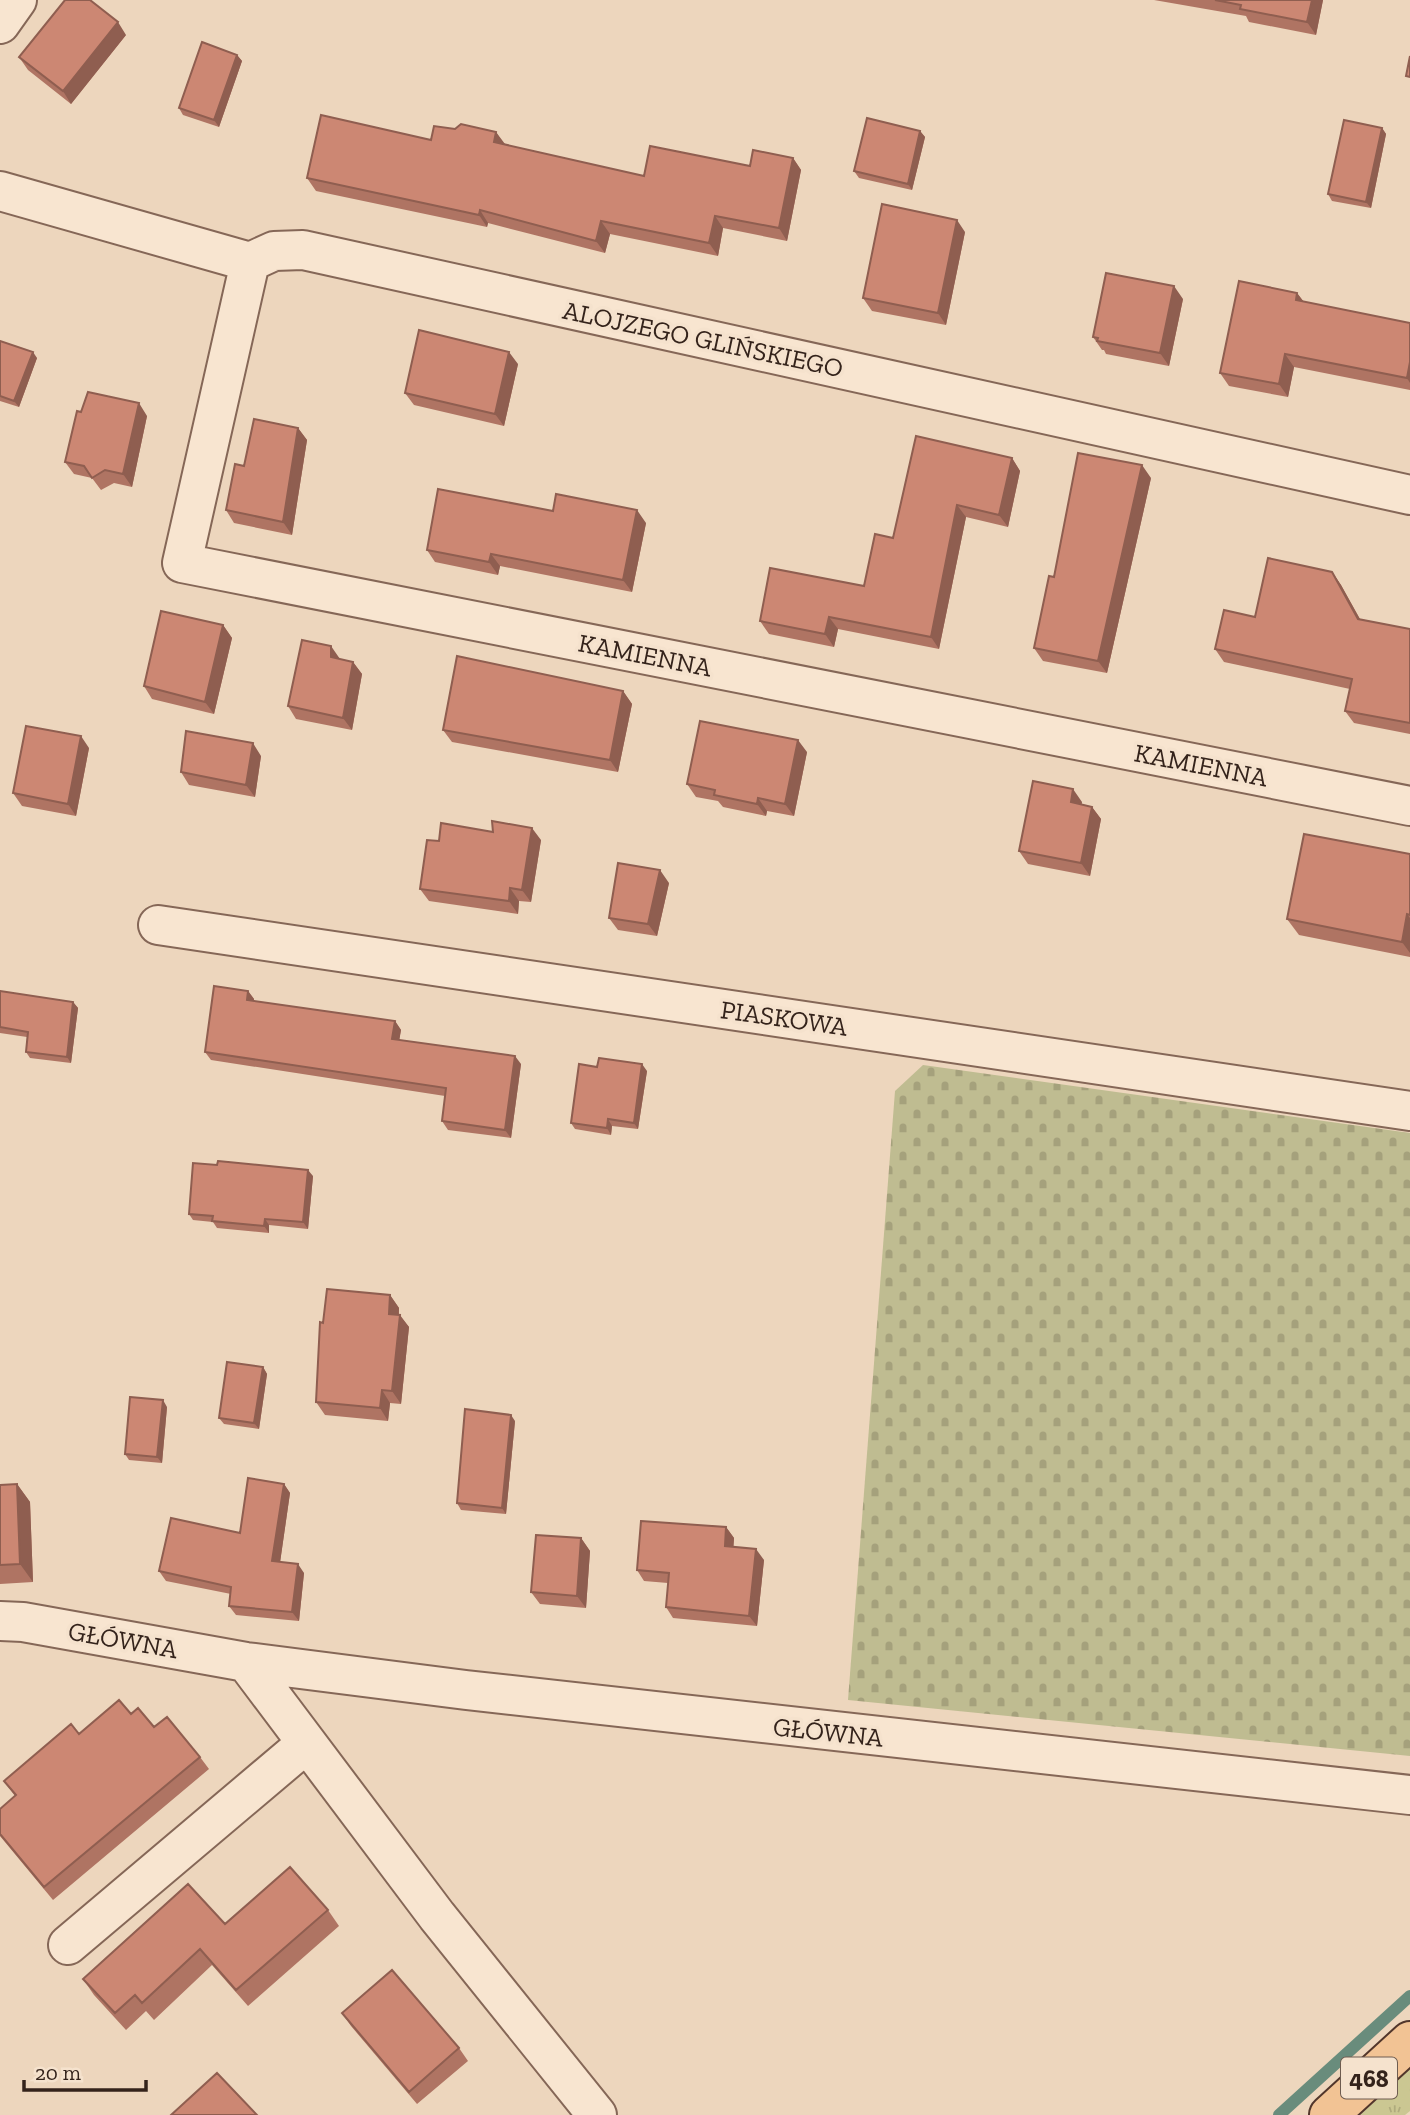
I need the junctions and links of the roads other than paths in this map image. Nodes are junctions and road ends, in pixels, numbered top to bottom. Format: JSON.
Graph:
{"nodes":[{"id":1,"x":17,"y":0,"type":"edge"},
{"id":2,"x":0,"y":24,"type":"edge"},
{"id":3,"x":0,"y":191,"type":"edge"},
{"id":4,"x":250,"y":262,"type":"junction"},
{"id":5,"x":1410,"y":495,"type":"edge"},
{"id":6,"x":1410,"y":806,"type":"edge"},
{"id":7,"x":158,"y":925,"type":"dead end"},
{"id":8,"x":1410,"y":1111,"type":"edge"},
{"id":9,"x":0,"y":1621,"type":"edge"},
{"id":10,"x":246,"y":1662,"type":"junction"},
{"id":11,"x":307,"y":1743,"type":"junction"},
{"id":12,"x":1410,"y":1796,"type":"edge"},
{"id":13,"x":68,"y":1945,"type":"dead end"},
{"id":14,"x":1410,"y":2040,"type":"edge"},
{"id":15,"x":597,"y":2115,"type":"edge"},
{"id":16,"x":1329,"y":2115,"type":"edge"}],
"edges":[{"from":1,"to":2,"type":"street"},
{"from":3,"to":4,"type":"street"},
{"from":4,"to":5,"type":"street","name":"ALOJZEGO GLIŃSKIEGO"},
{"from":4,"to":6,"type":"street","name":"KAMIENNA"},
{"from":7,"to":8,"type":"street","name":"PIASKOWA"},
{"from":9,"to":10,"type":"street","name":"GŁÓWNA"},
{"from":10,"to":11,"type":"street"},
{"from":10,"to":12,"type":"street","name":"GŁÓWNA"},
{"from":11,"to":13,"type":"street"},
{"from":11,"to":15,"type":"street"},
{"from":14,"to":16,"type":"main road","number":"468"}]}
